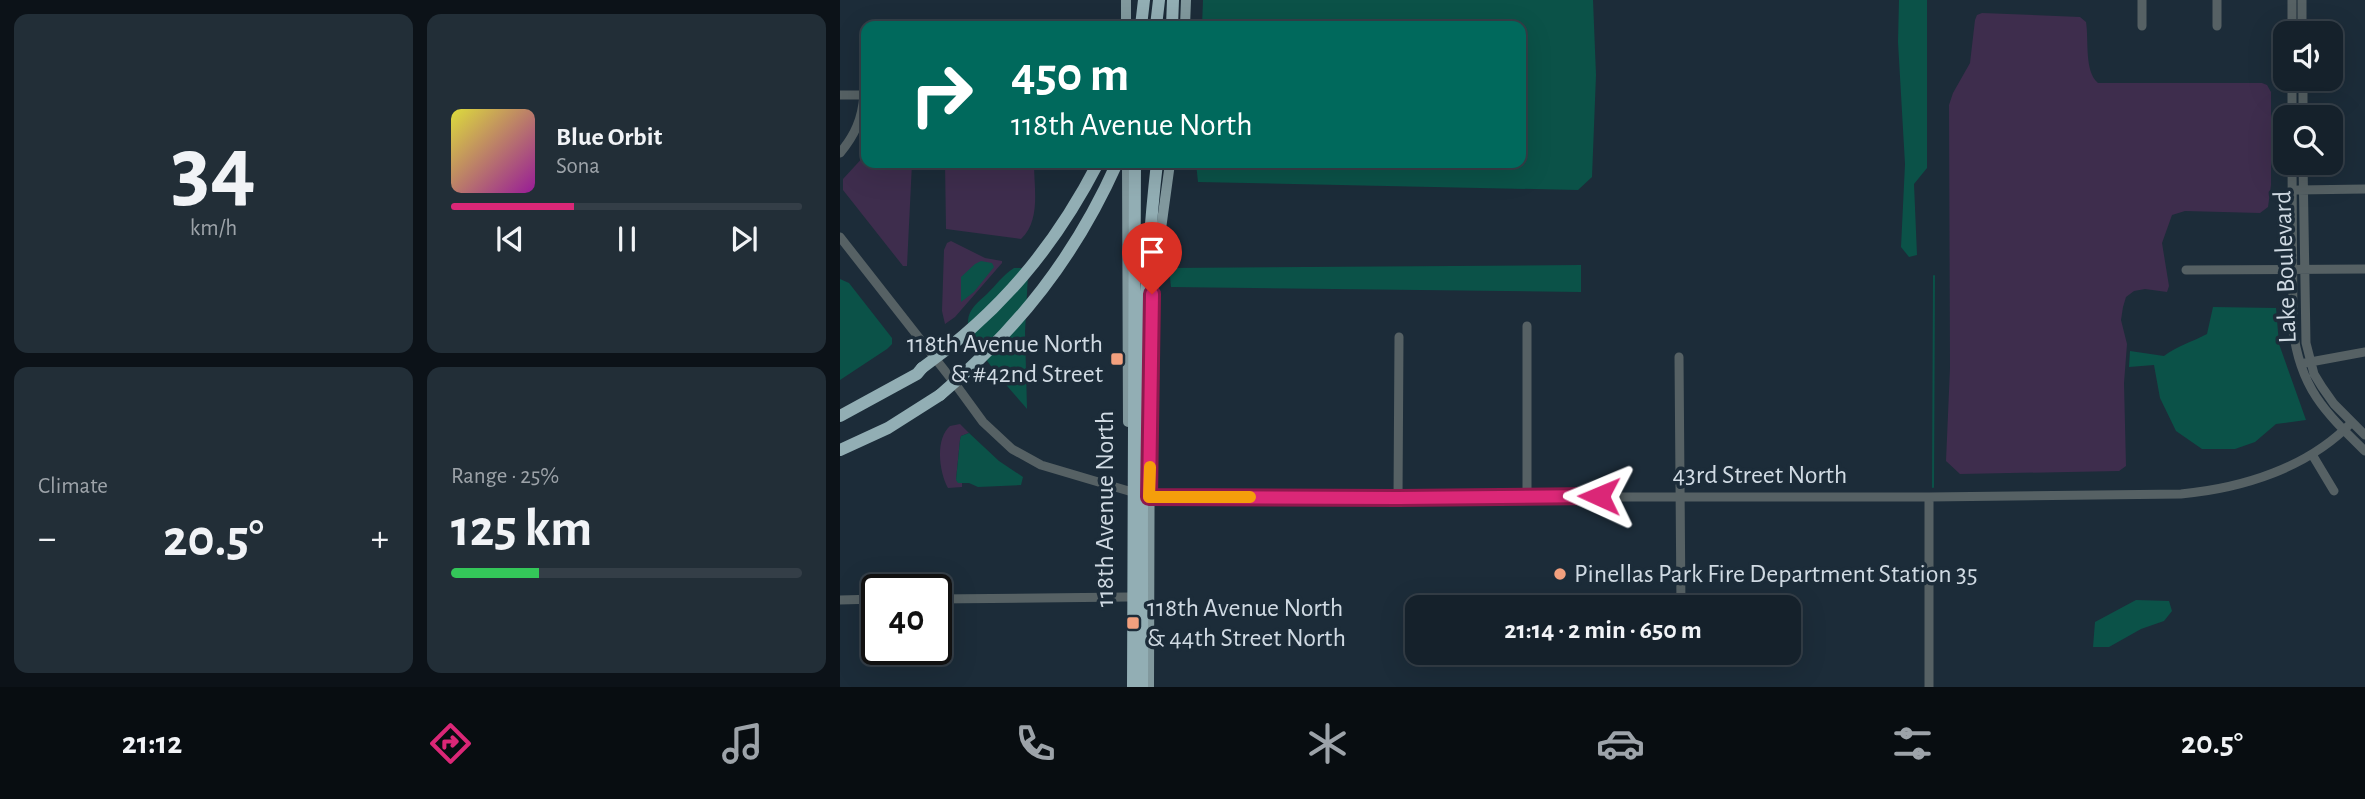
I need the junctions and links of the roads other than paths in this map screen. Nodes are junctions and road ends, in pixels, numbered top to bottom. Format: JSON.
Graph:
{"nodes":[{"id":1,"x":1126,"y":0,"type":"edge"},
{"id":2,"x":1136,"y":0,"type":"edge"},
{"id":3,"x":1144,"y":0,"type":"edge"},
{"id":4,"x":1159,"y":0,"type":"edge"},
{"id":5,"x":1173,"y":0,"type":"edge"},
{"id":6,"x":1185,"y":0,"type":"edge"},
{"id":7,"x":2141,"y":0,"type":"edge"},
{"id":8,"x":2217,"y":0,"type":"edge"},
{"id":9,"x":2292,"y":0,"type":"edge"},
{"id":10,"x":2302,"y":0,"type":"edge"},
{"id":11,"x":1126,"y":21,"type":"edge"},
{"id":12,"x":1138,"y":21,"type":"edge"},
{"id":13,"x":1139,"y":21,"type":"edge"},
{"id":14,"x":1157,"y":21,"type":"edge"},
{"id":15,"x":1172,"y":21,"type":"edge"},
{"id":16,"x":1185,"y":21,"type":"edge"},
{"id":17,"x":2292,"y":21,"type":"edge"},
{"id":18,"x":2302,"y":21,"type":"edge"},
{"id":19,"x":2142,"y":26,"type":"dead end"},
{"id":20,"x":2217,"y":26,"type":"dead end"},
{"id":21,"x":840,"y":95,"type":"edge"},
{"id":22,"x":861,"y":95,"type":"edge"},
{"id":23,"x":861,"y":117,"type":"edge"},
{"id":24,"x":840,"y":153,"type":"edge"},
{"id":25,"x":1095,"y":168,"type":"edge"},
{"id":26,"x":1114,"y":168,"type":"edge"},
{"id":27,"x":1127,"y":168,"type":"edge"},
{"id":28,"x":1135,"y":168,"type":"edge"},
{"id":29,"x":1157,"y":168,"type":"edge"},
{"id":30,"x":1169,"y":168,"type":"edge"},
{"id":31,"x":2292,"y":175,"type":"edge"},
{"id":32,"x":2303,"y":175,"type":"edge"},
{"id":33,"x":2365,"y":189,"type":"edge"},
{"id":34,"x":2292,"y":190,"type":"junction"},
{"id":35,"x":2303,"y":190,"type":"junction"},
{"id":36,"x":840,"y":237,"type":"edge"},
{"id":37,"x":2292,"y":269,"type":"junction"},
{"id":38,"x":2304,"y":269,"type":"junction"},
{"id":39,"x":2365,"y":269,"type":"edge"},
{"id":40,"x":2186,"y":270,"type":"dead end"},
{"id":41,"x":1527,"y":326,"type":"dead end"},
{"id":42,"x":1399,"y":337,"type":"dead end"},
{"id":43,"x":2365,"y":352,"type":"edge"},
{"id":44,"x":1679,"y":357,"type":"dead end"},
{"id":45,"x":2310,"y":362,"type":"junction"},
{"id":46,"x":2300,"y":364,"type":"junction"},
{"id":47,"x":840,"y":416,"type":"edge"},
{"id":48,"x":2352,"y":422,"type":"junction"},
{"id":49,"x":2344,"y":431,"type":"junction"},
{"id":50,"x":2365,"y":435,"type":"edge"},
{"id":51,"x":840,"y":450,"type":"edge"},
{"id":52,"x":2365,"y":451,"type":"edge"},
{"id":53,"x":2312,"y":456,"type":"junction"},
{"id":54,"x":1128,"y":489,"type":"junction"},
{"id":55,"x":2334,"y":491,"type":"dead end"},
{"id":56,"x":1527,"y":495,"type":"junction"},
{"id":57,"x":1680,"y":496,"type":"junction"},
{"id":58,"x":1149,"y":497,"type":"junction"},
{"id":59,"x":1929,"y":497,"type":"junction"},
{"id":60,"x":1398,"y":498,"type":"junction"},
{"id":61,"x":1681,"y":595,"type":"edge"},
{"id":62,"x":1128,"y":597,"type":"junction"},
{"id":63,"x":861,"y":599,"type":"edge"},
{"id":64,"x":952,"y":599,"type":"edge"},
{"id":65,"x":840,"y":600,"type":"edge"},
{"id":66,"x":1130,"y":687,"type":"edge"},
{"id":67,"x":1142,"y":687,"type":"edge"},
{"id":68,"x":1149,"y":687,"type":"edge"},
{"id":69,"x":1929,"y":687,"type":"edge"}],
"edges":[{"from":1,"to":11,"type":"main road"},
{"from":2,"to":12,"type":"highway"},
{"from":3,"to":13,"type":"highway"},
{"from":4,"to":14,"type":"highway"},
{"from":5,"to":15,"type":"highway"},
{"from":6,"to":16,"type":"main road"},
{"from":7,"to":19,"type":"street"},
{"from":8,"to":20,"type":"street"},
{"from":9,"to":17,"type":"street"},
{"from":10,"to":18,"type":"street"},
{"from":21,"to":22,"type":"street"},
{"from":23,"to":24,"type":"street"},
{"from":25,"to":47,"type":"highway","bridge":true},
{"from":26,"to":51,"type":"highway","bridge":true},
{"from":27,"to":54,"type":"main road","name":"118th Avenue North"},
{"from":28,"to":66,"type":"highway","bridge":true},
{"from":29,"to":67,"type":"highway","bridge":true},
{"from":30,"to":58,"type":"main road","name":"118th Avenue North"},
{"from":31,"to":34,"type":"street","name":"Lake Boulevard"},
{"from":32,"to":35,"type":"street","name":"Lake Boulevard"},
{"from":33,"to":35,"type":"street"},
{"from":34,"to":35,"type":"street"},
{"from":34,"to":37,"type":"street","name":"Lake Boulevard"},
{"from":35,"to":38,"type":"street","name":"Lake Boulevard"},
{"from":36,"to":54,"type":"street","name":"43rd Street North"},
{"from":37,"to":38,"type":"street"},
{"from":37,"to":40,"type":"street"},
{"from":37,"to":46,"type":"street","name":"Lake Boulevard"},
{"from":38,"to":39,"type":"street"},
{"from":38,"to":45,"type":"street","name":"Lake Boulevard"},
{"from":41,"to":56,"type":"street"},
{"from":42,"to":60,"type":"street"},
{"from":43,"to":45,"type":"street"},
{"from":44,"to":57,"type":"street"},
{"from":45,"to":46,"type":"street"},
{"from":45,"to":48,"type":"street","name":"Lake Boulevard"},
{"from":46,"to":49,"type":"street","name":"Lake Boulevard"},
{"from":48,"to":49,"type":"street","name":"43rd Street North"},
{"from":48,"to":50,"type":"street","name":"Lake Boulevard"},
{"from":49,"to":52,"type":"street","name":"Lake Boulevard"},
{"from":49,"to":53,"type":"street","name":"43rd Street North"},
{"from":53,"to":55,"type":"street"},
{"from":53,"to":59,"type":"street","name":"43rd Street North"},
{"from":54,"to":58,"type":"street","name":"43rd Street North"},
{"from":54,"to":62,"type":"main road","name":"118th Avenue North"},
{"from":56,"to":57,"type":"street","name":"43rd Street North"},
{"from":56,"to":60,"type":"street","name":"43rd Street North"},
{"from":57,"to":59,"type":"street","name":"43rd Street North"},
{"from":57,"to":61,"type":"street"},
{"from":58,"to":60,"type":"street","name":"43rd Street North"},
{"from":58,"to":68,"type":"main road","name":"118th Avenue North"},
{"from":59,"to":69,"type":"street"},
{"from":62,"to":64,"type":"street"},
{"from":62,"to":66,"type":"main road","name":"118th Avenue North"},
{"from":63,"to":65,"type":"street"}]}
